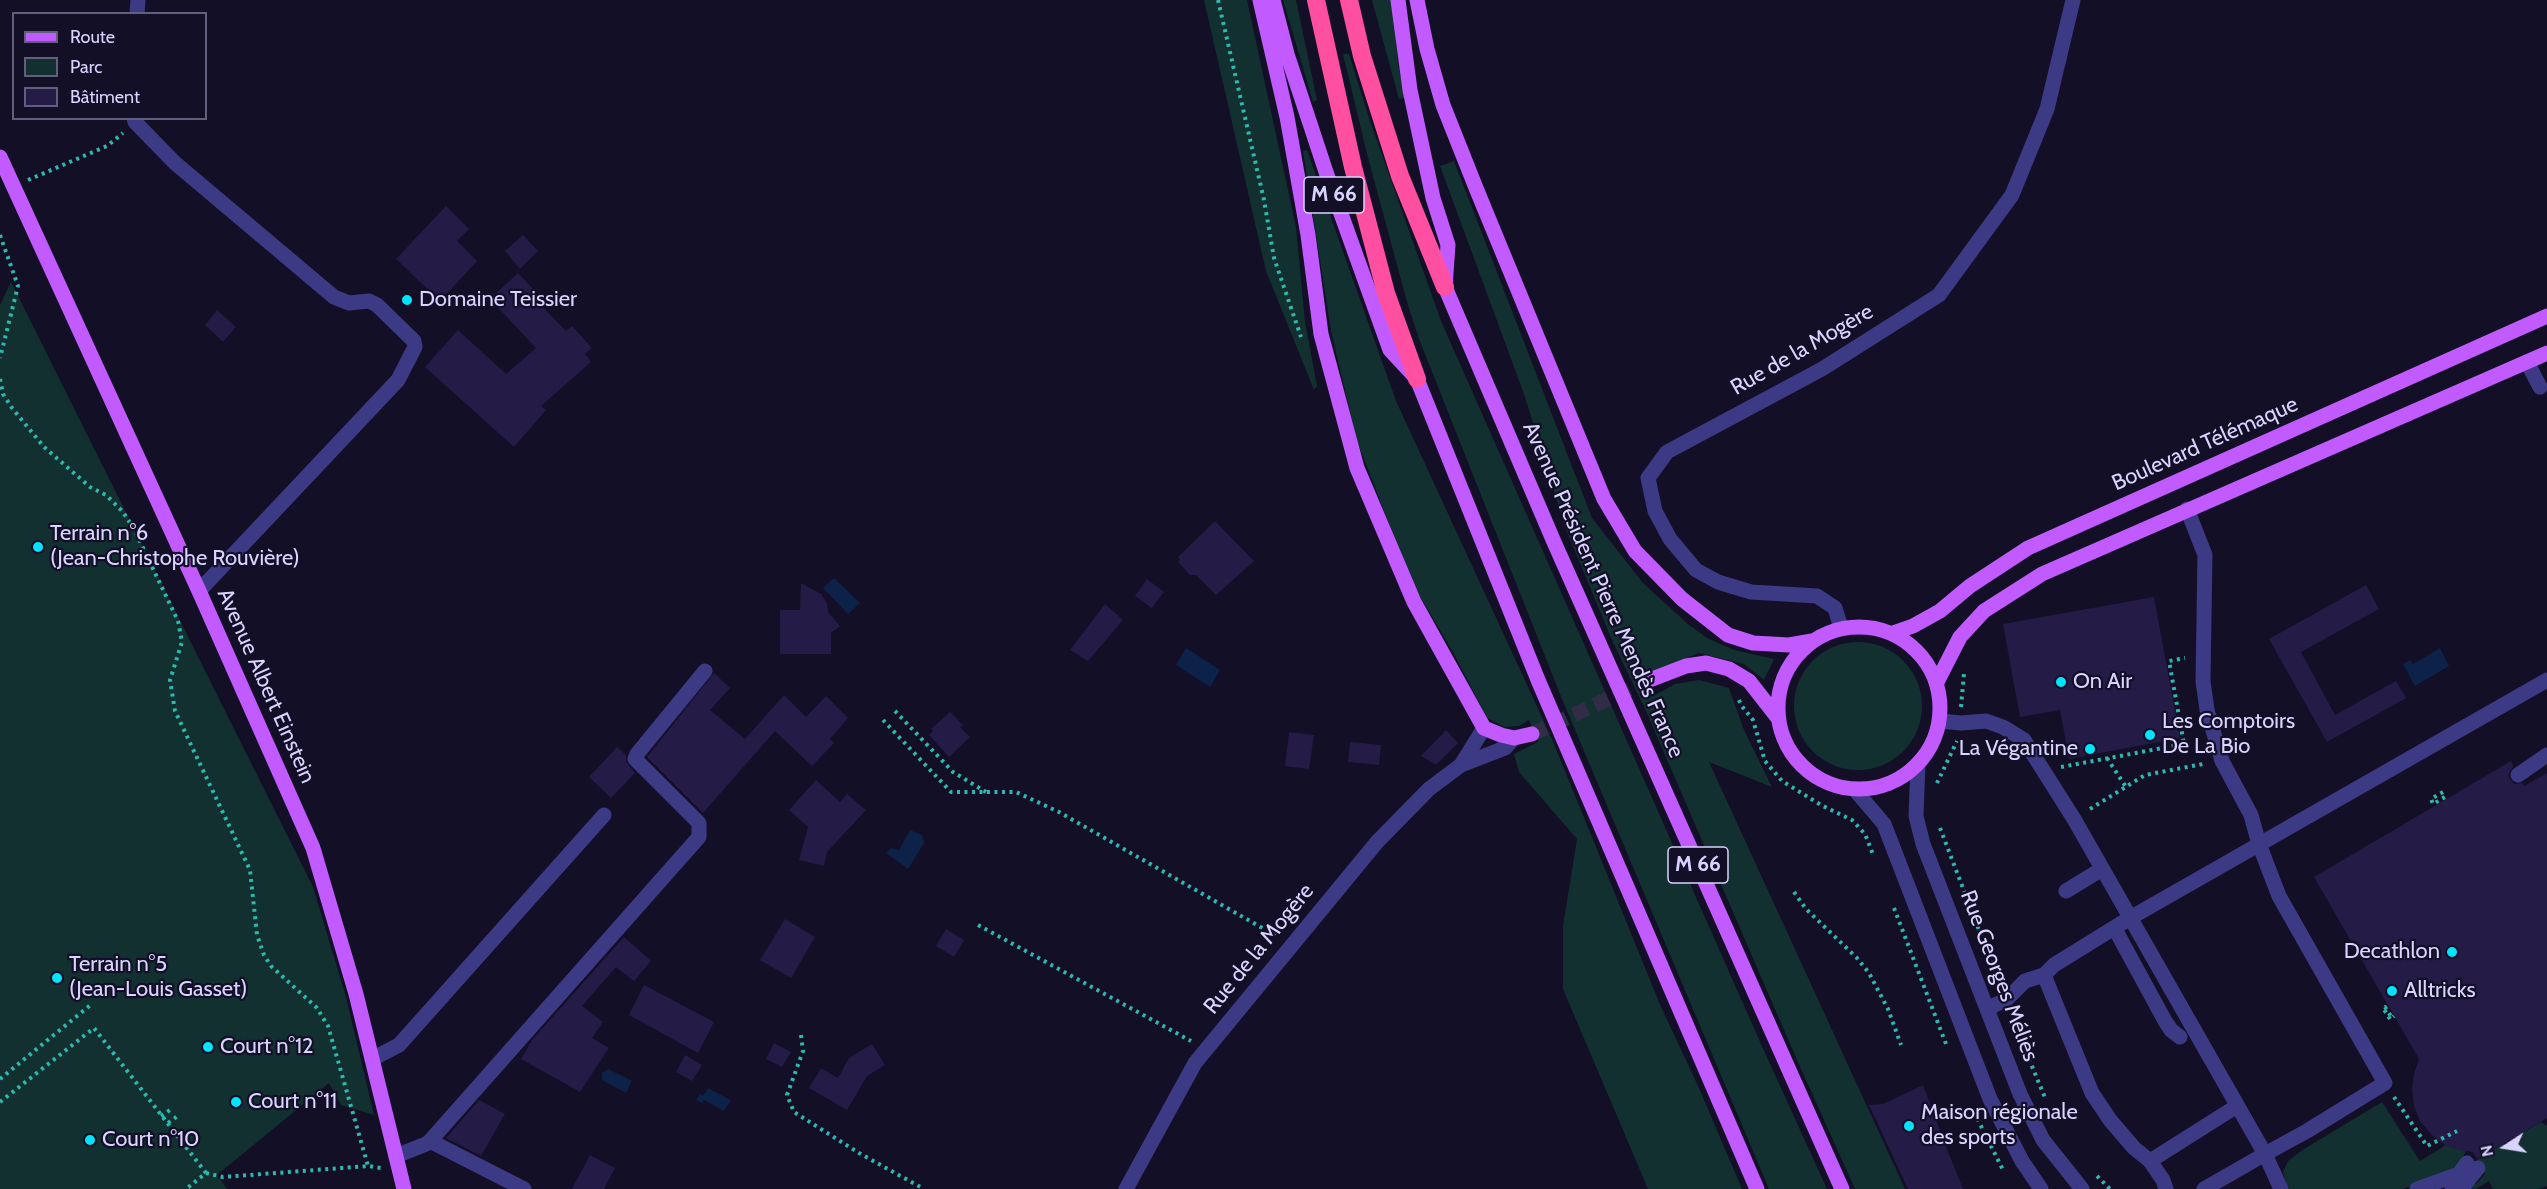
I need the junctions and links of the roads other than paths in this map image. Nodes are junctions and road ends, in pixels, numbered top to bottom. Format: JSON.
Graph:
{"nodes":[{"id":1,"x":1260,"y":0,"type":"edge"},
{"id":2,"x":1273,"y":0,"type":"edge"},
{"id":3,"x":1316,"y":0,"type":"edge"},
{"id":4,"x":1349,"y":0,"type":"edge"},
{"id":5,"x":1398,"y":0,"type":"edge"},
{"id":6,"x":1417,"y":0,"type":"edge"},
{"id":7,"x":2073,"y":0,"type":"edge"},
{"id":8,"x":134,"y":120,"type":"edge"},
{"id":9,"x":0,"y":157,"type":"edge"},
{"id":10,"x":1444,"y":287,"type":"junction"},
{"id":11,"x":2547,"y":316,"type":"edge"},
{"id":12,"x":2547,"y":353,"type":"edge"},
{"id":13,"x":2527,"y":362,"type":"junction"},
{"id":14,"x":1418,"y":379,"type":"junction"},
{"id":15,"x":2540,"y":387,"type":"dead end"},
{"id":16,"x":2187,"y":509,"type":"junction"},
{"id":17,"x":199,"y":591,"type":"junction"},
{"id":18,"x":1841,"y":628,"type":"junction"},
{"id":19,"x":1893,"y":633,"type":"junction"},
{"id":20,"x":1812,"y":641,"type":"junction"},
{"id":21,"x":705,"y":671,"type":"dead end"},
{"id":22,"x":2547,"y":680,"type":"edge"},
{"id":23,"x":1647,"y":681,"type":"tunnel mouth"},
{"id":24,"x":1937,"y":682,"type":"junction"},
{"id":25,"x":1778,"y":718,"type":"junction"},
{"id":26,"x":1940,"y":721,"type":"junction"},
{"id":27,"x":1484,"y":728,"type":"junction"},
{"id":28,"x":1532,"y":734,"type":"tunnel mouth"},
{"id":29,"x":1514,"y":738,"type":"junction"},
{"id":30,"x":2547,"y":755,"type":"edge"},
{"id":31,"x":1918,"y":764,"type":"junction"},
{"id":32,"x":1461,"y":765,"type":"junction"},
{"id":33,"x":2518,"y":776,"type":"dead end"},
{"id":34,"x":1855,"y":790,"type":"junction"},
{"id":35,"x":604,"y":815,"type":"dead end"},
{"id":36,"x":2259,"y":844,"type":"junction"},
{"id":37,"x":2102,"y":869,"type":"junction"},
{"id":38,"x":2066,"y":891,"type":"dead end"},
{"id":39,"x":2130,"y":918,"type":"junction"},
{"id":40,"x":2115,"y":929,"type":"junction"},
{"id":41,"x":2044,"y":975,"type":"junction"},
{"id":42,"x":1988,"y":1008,"type":"junction"},
{"id":43,"x":2180,"y":1037,"type":"dead end"},
{"id":44,"x":372,"y":1059,"type":"junction"},
{"id":45,"x":2237,"y":1106,"type":"junction"},
{"id":46,"x":430,"y":1140,"type":"junction"},
{"id":47,"x":2265,"y":1154,"type":"junction"},
{"id":48,"x":396,"y":1156,"type":"junction"},
{"id":49,"x":2150,"y":1161,"type":"junction"},
{"id":50,"x":2164,"y":1185,"type":"edge"},
{"id":51,"x":404,"y":1189,"type":"edge"},
{"id":52,"x":524,"y":1189,"type":"edge"},
{"id":53,"x":1126,"y":1189,"type":"edge"},
{"id":54,"x":1757,"y":1189,"type":"edge"},
{"id":55,"x":1842,"y":1189,"type":"edge"},
{"id":56,"x":2042,"y":1189,"type":"edge"},
{"id":57,"x":2082,"y":1189,"type":"edge"},
{"id":58,"x":2180,"y":1189,"type":"edge"},
{"id":59,"x":2204,"y":1189,"type":"edge"},
{"id":60,"x":2281,"y":1189,"type":"edge"},
{"id":61,"x":2417,"y":1189,"type":"edge"},
{"id":62,"x":2452,"y":1189,"type":"edge"}],
"edges":[{"from":1,"to":27,"type":"main road"},
{"from":2,"to":14,"type":"main road","number":"M 66"},
{"from":3,"to":14,"type":"highway","number":"M 66"},
{"from":4,"to":10,"type":"highway","name":"Avenue Président Pierre Mendès France","number":"M 66"},
{"from":5,"to":10,"type":"main road","number":"M 66"},
{"from":6,"to":20,"type":"main road"},
{"from":7,"to":18,"type":"street","name":"Rue de la Mogère"},
{"from":8,"to":17,"type":"street"},
{"from":9,"to":17,"type":"main road","name":"Avenue Albert Einstein"},
{"from":10,"to":55,"type":"main road","name":"Avenue Président Pierre Mendès France","number":"M 66"},
{"from":11,"to":19,"type":"main road","name":"Boulevard Télémaque"},
{"from":12,"to":13,"type":"main road"},
{"from":13,"to":15,"type":"street"},
{"from":13,"to":16,"type":"main road"},
{"from":14,"to":54,"type":"main road","number":"M 66"},
{"from":16,"to":24,"type":"main road"},
{"from":16,"to":36,"type":"street"},
{"from":17,"to":44,"type":"main road","name":"Avenue Albert Einstein"},
{"from":18,"to":19,"type":"main road"},
{"from":18,"to":20,"type":"main road"},
{"from":19,"to":24,"type":"main road"},
{"from":20,"to":25,"type":"main road"},
{"from":21,"to":46,"type":"street"},
{"from":22,"to":36,"type":"street"},
{"from":23,"to":25,"type":"main road"},
{"from":24,"to":26,"type":"main road"},
{"from":25,"to":34,"type":"main road"},
{"from":26,"to":31,"type":"main road"},
{"from":26,"to":37,"type":"street"},
{"from":27,"to":29,"type":"main road"},
{"from":27,"to":32,"type":"street"},
{"from":28,"to":29,"type":"main road"},
{"from":29,"to":32,"type":"street"},
{"from":30,"to":33,"type":"street"},
{"from":31,"to":34,"type":"main road"},
{"from":31,"to":42,"type":"street","name":"Rue Georges Méliès"},
{"from":32,"to":53,"type":"street","name":"Rue de la Mogère"},
{"from":34,"to":56,"type":"street"},
{"from":35,"to":44,"type":"street"},
{"from":36,"to":39,"type":"street"},
{"from":36,"to":47,"type":"street"},
{"from":37,"to":38,"type":"street"},
{"from":37,"to":39,"type":"street"},
{"from":39,"to":40,"type":"street"},
{"from":39,"to":45,"type":"street"},
{"from":40,"to":41,"type":"street"},
{"from":40,"to":43,"type":"street"},
{"from":41,"to":42,"type":"street"},
{"from":41,"to":49,"type":"street"},
{"from":42,"to":57,"type":"street","name":"Rue Georges Méliès"},
{"from":44,"to":48,"type":"main road","name":"Avenue Albert Einstein"},
{"from":45,"to":47,"type":"street"},
{"from":45,"to":49,"type":"street"},
{"from":46,"to":48,"type":"street"},
{"from":46,"to":52,"type":"street"},
{"from":47,"to":59,"type":"street"},
{"from":47,"to":60,"type":"street"},
{"from":48,"to":51,"type":"main road","name":"Avenue Albert Einstein"},
{"from":49,"to":50,"type":"street"},
{"from":50,"to":58,"type":"street"},
{"from":61,"to":62,"type":"street"}]}
